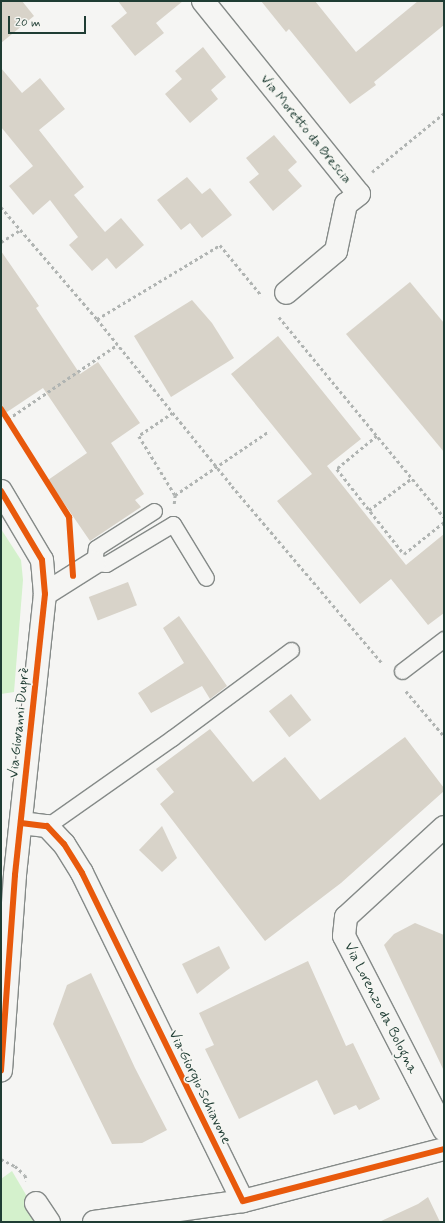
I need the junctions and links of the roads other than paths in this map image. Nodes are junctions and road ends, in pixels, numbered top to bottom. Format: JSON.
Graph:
{"nodes":[{"id":1,"x":203,"y":1,"type":"edge"},
{"id":2,"x":286,"y":293,"type":"dead end"},
{"id":3,"x":1,"y":491,"type":"edge"},
{"id":4,"x":154,"y":512,"type":"dead end"},
{"id":5,"x":94,"y":563,"type":"junction"},
{"id":6,"x":206,"y":578,"type":"dead end"},
{"id":7,"x":45,"y":594,"type":"junction"},
{"id":8,"x":444,"y":639,"type":"edge"},
{"id":9,"x":291,"y":650,"type":"dead end"},
{"id":10,"x":402,"y":671,"type":"dead end"},
{"id":11,"x":21,"y":823,"type":"junction"},
{"id":12,"x":47,"y":826,"type":"junction"},
{"id":13,"x":444,"y":827,"type":"edge"},
{"id":14,"x":1,"y":1071,"type":"edge"},
{"id":15,"x":444,"y":1130,"type":"edge"},
{"id":16,"x":444,"y":1149,"type":"edge"},
{"id":17,"x":243,"y":1201,"type":"junction"},
{"id":18,"x":36,"y":1203,"type":"road end"},
{"id":19,"x":186,"y":1215,"type":"edge"},
{"id":20,"x":48,"y":1222,"type":"edge"},
{"id":21,"x":94,"y":1222,"type":"edge"}],
"edges":[{"from":1,"to":2,"type":"street","name":"Via Moretto da Brescia"},
{"from":3,"to":7,"type":"street","name":"Via Giovanni Duprè"},
{"from":4,"to":5,"type":"lane"},
{"from":5,"to":6,"type":"lane"},
{"from":5,"to":7,"type":"street"},
{"from":7,"to":11,"type":"street","name":"Via Giovanni Duprè"},
{"from":8,"to":10,"type":"lane"},
{"from":9,"to":12,"type":"lane"},
{"from":11,"to":12,"type":"street"},
{"from":11,"to":14,"type":"street","name":"Via Giovanni Duprè"},
{"from":12,"to":17,"type":"street","name":"Via Giorgio Schiavone"},
{"from":13,"to":15,"type":"street","name":"Via Lorenzo da Bologna"},
{"from":16,"to":17,"type":"street"},
{"from":17,"to":19,"type":"street"},
{"from":18,"to":20,"type":"street"},
{"from":19,"to":21,"type":"street"}]}
